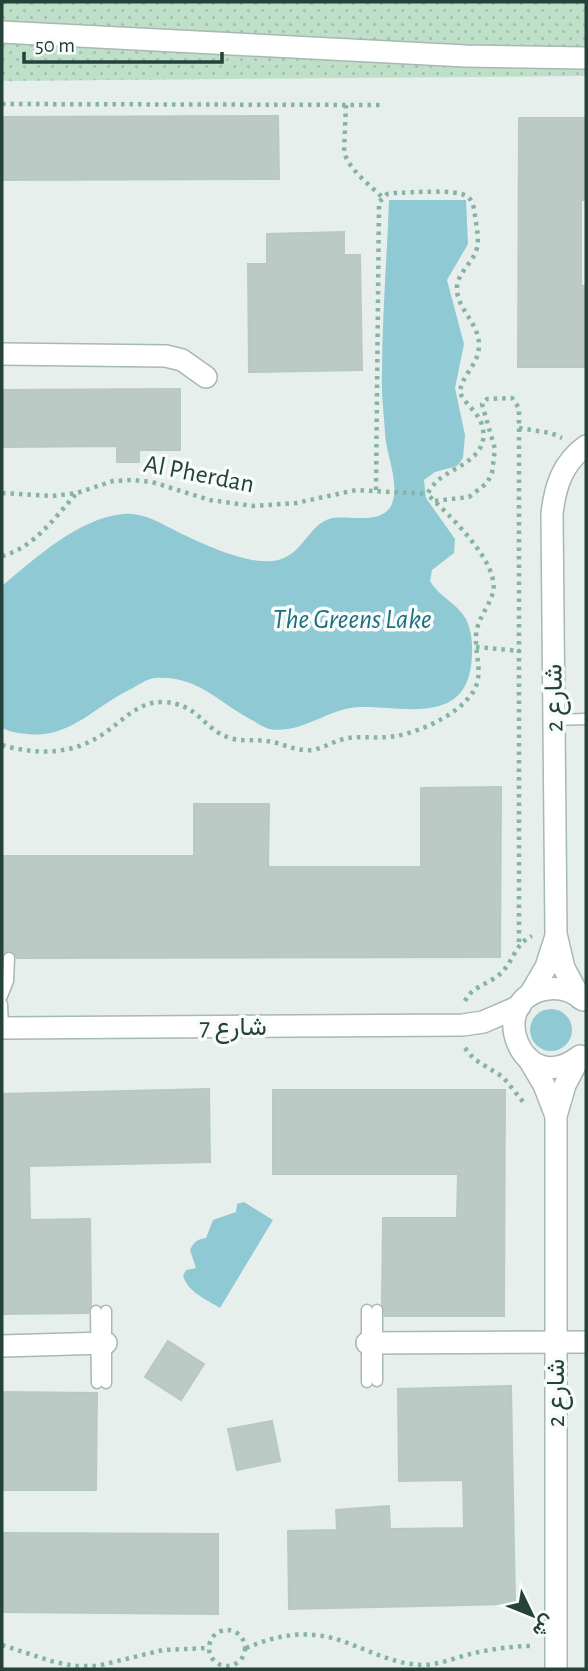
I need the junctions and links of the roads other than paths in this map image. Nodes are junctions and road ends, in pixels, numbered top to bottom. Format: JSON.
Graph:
{"nodes":[{"id":1,"x":2,"y":32,"type":"edge"},
{"id":2,"x":586,"y":58,"type":"edge"},
{"id":3,"x":2,"y":354,"type":"edge"},
{"id":4,"x":206,"y":377,"type":"dead end"},
{"id":5,"x":577,"y":454,"type":"edge"},
{"id":6,"x":586,"y":719,"type":"edge"},
{"id":7,"x":554,"y":720,"type":"junction"},
{"id":8,"x":556,"y":934,"type":"junction"},
{"id":9,"x":9,"y":958,"type":"dead end"},
{"id":10,"x":2,"y":996,"type":"edge"},
{"id":11,"x":524,"y":1001,"type":"junction"},
{"id":12,"x":583,"y":1001,"type":"edge"},
{"id":13,"x":2,"y":1004,"type":"edge"},
{"id":14,"x":463,"y":1025,"type":"junction"},
{"id":15,"x":3,"y":1028,"type":"edge"},
{"id":16,"x":524,"y":1054,"type":"junction"},
{"id":17,"x":583,"y":1054,"type":"edge"},
{"id":18,"x":556,"y":1116,"type":"junction"},
{"id":19,"x":372,"y":1310,"type":"dead end"},
{"id":20,"x":101,"y":1311,"type":"dead end"},
{"id":21,"x":556,"y":1342,"type":"junction"},
{"id":22,"x":586,"y":1342,"type":"edge"},
{"id":23,"x":101,"y":1343,"type":"junction"},
{"id":24,"x":372,"y":1343,"type":"junction"},
{"id":25,"x":2,"y":1346,"type":"edge"},
{"id":26,"x":372,"y":1382,"type":"dead end"},
{"id":27,"x":101,"y":1383,"type":"dead end"},
{"id":28,"x":556,"y":1669,"type":"edge"}],
"edges":[{"from":1,"to":2,"type":"street"},
{"from":3,"to":4,"type":"street"},
{"from":5,"to":7,"type":"street","name":"شارع 2"},
{"from":6,"to":7,"type":"lane"},
{"from":7,"to":8,"type":"street","name":"شارع 2"},
{"from":8,"to":11,"type":"street","name":"شارع 2"},
{"from":8,"to":12,"type":"street","name":"شارع 2"},
{"from":9,"to":10,"type":"lane"},
{"from":11,"to":12,"type":"street","name":"شارع 7"},
{"from":11,"to":14,"type":"street","name":"شارع 7"},
{"from":11,"to":16,"type":"street"},
{"from":13,"to":15,"type":"lane"},
{"from":14,"to":15,"type":"street","name":"شارع 7"},
{"from":14,"to":16,"type":"street","name":"شارع 7"},
{"from":16,"to":17,"type":"street","name":"شارع 7"},
{"from":16,"to":18,"type":"street","name":"شارع 2"},
{"from":17,"to":18,"type":"street","name":"شارع 2"},
{"from":18,"to":21,"type":"street","name":"شارع 2"},
{"from":19,"to":24,"type":"lane"},
{"from":20,"to":23,"type":"lane"},
{"from":21,"to":22,"type":"street"},
{"from":21,"to":24,"type":"street"},
{"from":21,"to":28,"type":"street","name":"شارع 2"},
{"from":23,"to":25,"type":"street"},
{"from":23,"to":27,"type":"lane"},
{"from":24,"to":26,"type":"lane"}]}
